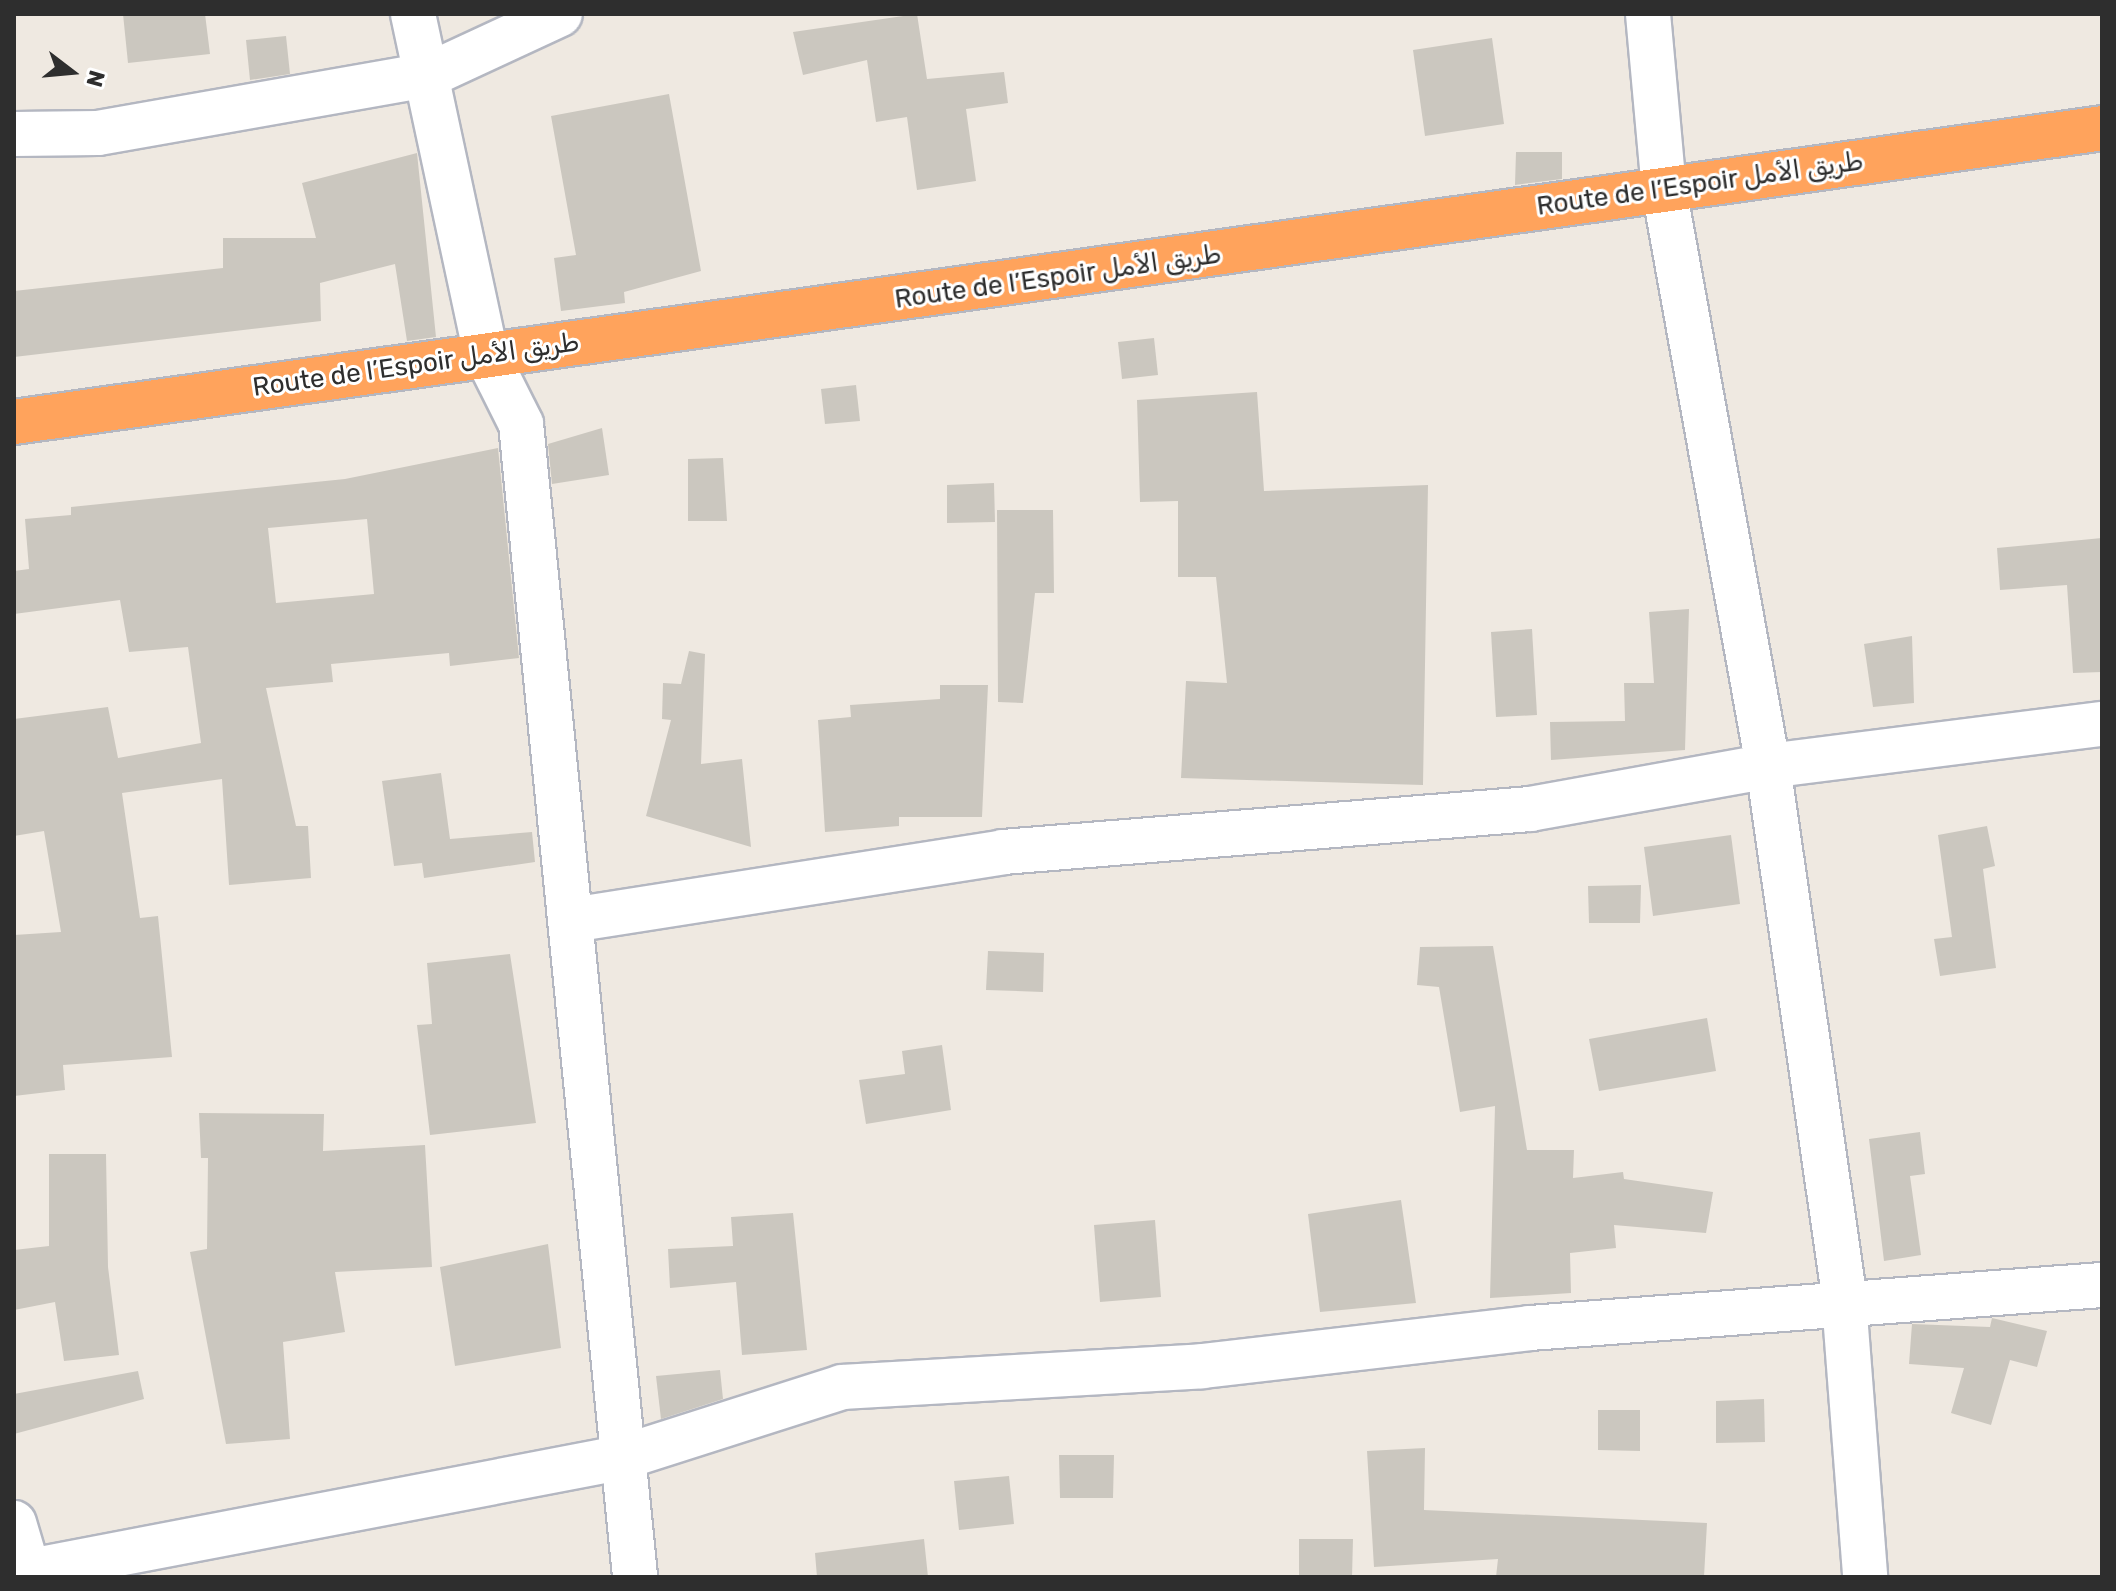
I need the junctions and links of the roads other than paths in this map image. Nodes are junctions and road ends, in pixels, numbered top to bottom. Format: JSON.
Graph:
{"nodes":[{"id":1,"x":413,"y":14,"type":"edge"},
{"id":2,"x":560,"y":14,"type":"edge"},
{"id":3,"x":1648,"y":14,"type":"edge"},
{"id":4,"x":431,"y":74,"type":"junction"},
{"id":5,"x":2102,"y":128,"type":"edge"},
{"id":6,"x":14,"y":134,"type":"edge"},
{"id":7,"x":1664,"y":189,"type":"junction"},
{"id":8,"x":486,"y":354,"type":"junction"},
{"id":9,"x":14,"y":422,"type":"edge"},
{"id":10,"x":2102,"y":724,"type":"edge"},
{"id":11,"x":1768,"y":766,"type":"junction"},
{"id":12,"x":571,"y":920,"type":"junction"},
{"id":13,"x":2102,"y":1285,"type":"edge"},
{"id":14,"x":1844,"y":1310,"type":"junction"},
{"id":15,"x":620,"y":1458,"type":"junction"},
{"id":16,"x":14,"y":1523,"type":"edge"},
{"id":17,"x":24,"y":1574,"type":"edge"},
{"id":18,"x":635,"y":1577,"type":"edge"},
{"id":19,"x":1865,"y":1577,"type":"edge"}],
"edges":[{"from":1,"to":4,"type":"street"},
{"from":2,"to":4,"type":"street"},
{"from":3,"to":7,"type":"street"},
{"from":4,"to":6,"type":"street"},
{"from":4,"to":8,"type":"street"},
{"from":5,"to":7,"type":"highway","name":"Route de l’Espoir طريق الأمل"},
{"from":7,"to":8,"type":"highway","name":"Route de l’Espoir طريق الأمل"},
{"from":7,"to":11,"type":"street"},
{"from":8,"to":9,"type":"highway","name":"Route de l’Espoir طريق الأمل"},
{"from":8,"to":12,"type":"street"},
{"from":10,"to":11,"type":"street"},
{"from":11,"to":12,"type":"street"},
{"from":11,"to":14,"type":"street"},
{"from":12,"to":15,"type":"street"},
{"from":13,"to":14,"type":"street"},
{"from":14,"to":15,"type":"street"},
{"from":14,"to":19,"type":"street"},
{"from":15,"to":17,"type":"street"},
{"from":15,"to":18,"type":"street"},
{"from":16,"to":17,"type":"street"}]}
